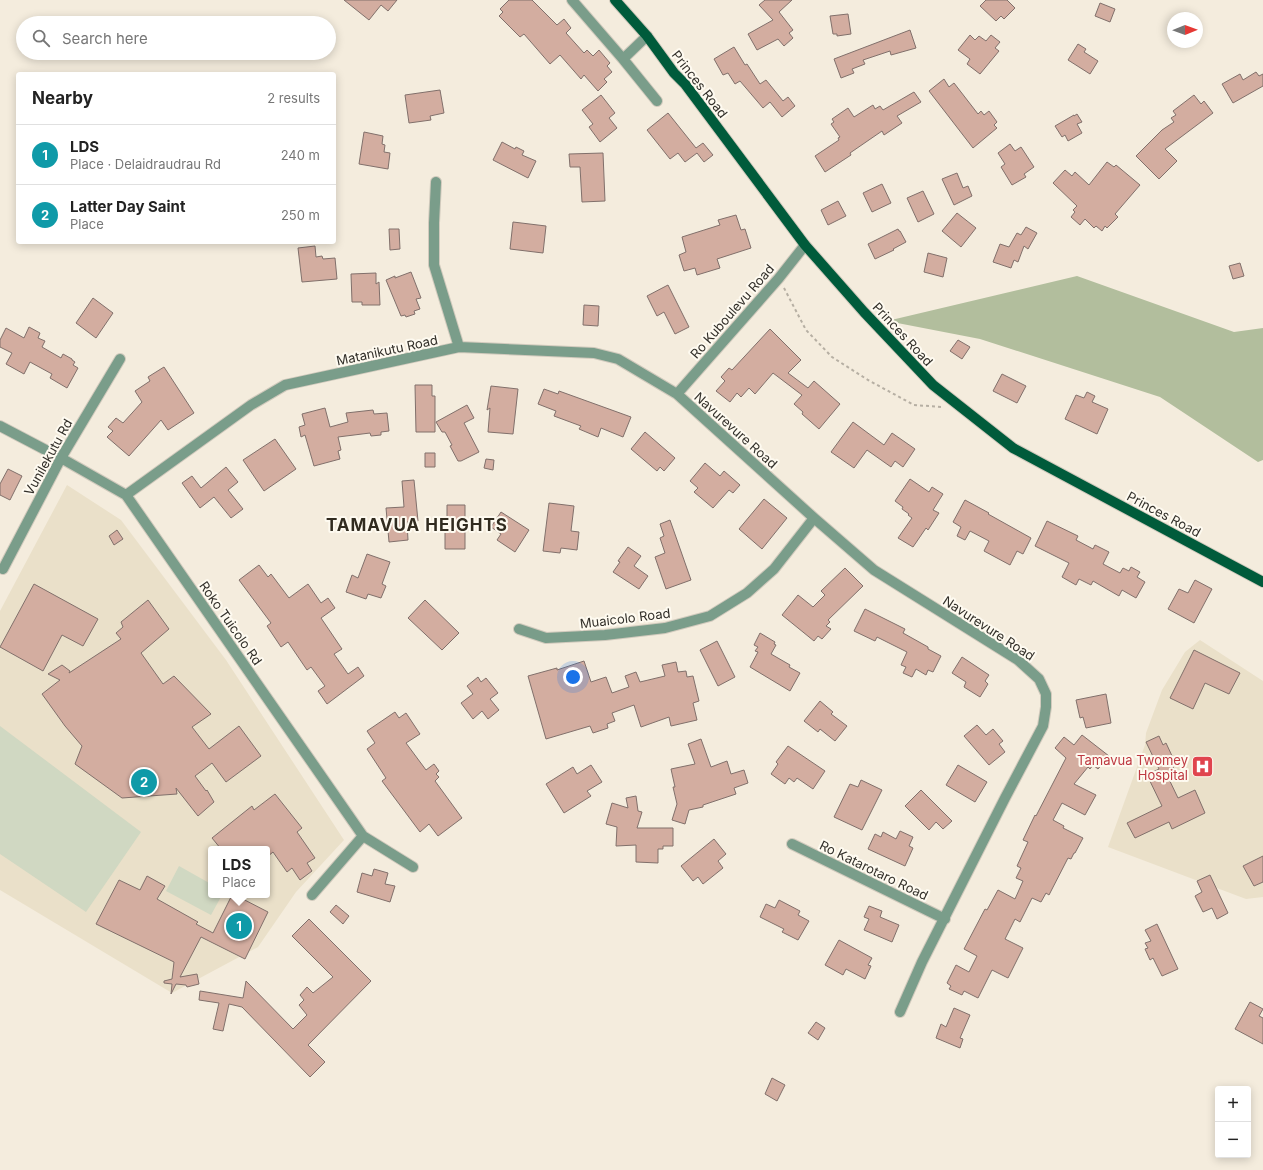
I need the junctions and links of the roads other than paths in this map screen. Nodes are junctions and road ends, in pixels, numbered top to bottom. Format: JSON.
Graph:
{"nodes":[{"id":1,"x":572,"y":0,"type":"edge"},
{"id":2,"x":615,"y":0,"type":"edge"},
{"id":3,"x":647,"y":36,"type":"junction"},
{"id":4,"x":623,"y":59,"type":"junction"},
{"id":5,"x":657,"y":101,"type":"dead end"},
{"id":6,"x":436,"y":182,"type":"dead end"},
{"id":7,"x":805,"y":245,"type":"junction"},
{"id":8,"x":459,"y":347,"type":"junction"},
{"id":9,"x":120,"y":359,"type":"dead end"},
{"id":10,"x":678,"y":394,"type":"junction"},
{"id":11,"x":0,"y":426,"type":"edge"},
{"id":12,"x":61,"y":458,"type":"junction"},
{"id":13,"x":126,"y":495,"type":"junction"},
{"id":14,"x":814,"y":518,"type":"junction"},
{"id":15,"x":3,"y":569,"type":"dead end"},
{"id":16,"x":1263,"y":582,"type":"edge"},
{"id":17,"x":519,"y":629,"type":"dead end"},
{"id":18,"x":363,"y":836,"type":"junction"},
{"id":19,"x":792,"y":844,"type":"dead end"},
{"id":20,"x":413,"y":867,"type":"dead end"},
{"id":21,"x":312,"y":895,"type":"dead end"},
{"id":22,"x":944,"y":919,"type":"junction"},
{"id":23,"x":900,"y":1012,"type":"dead end"}],
"edges":[{"from":1,"to":4,"type":"street"},
{"from":2,"to":3,"type":"main road","name":"Princes Road"},
{"from":3,"to":4,"type":"street"},
{"from":3,"to":7,"type":"main road","name":"Princes Road"},
{"from":4,"to":5,"type":"street"},
{"from":6,"to":8,"type":"street"},
{"from":7,"to":10,"type":"street","name":"Ro Kuboulevu Road"},
{"from":7,"to":16,"type":"main road","name":"Princes Road"},
{"from":8,"to":10,"type":"street","name":"Matanikutu Road"},
{"from":8,"to":13,"type":"street","name":"Matanikutu Road"},
{"from":9,"to":12,"type":"street","name":"Vunilekutu Rd"},
{"from":10,"to":14,"type":"street","name":"Navurevure Road"},
{"from":11,"to":12,"type":"street","name":"Roko Tuicolo Rd"},
{"from":12,"to":13,"type":"street","name":"Roko Tuicolo Rd"},
{"from":12,"to":15,"type":"street","name":"Vunilekutu Rd"},
{"from":13,"to":18,"type":"street","name":"Roko Tuicolo Rd"},
{"from":14,"to":17,"type":"street","name":"Muaicolo Road"},
{"from":14,"to":22,"type":"street","name":"Navurevure Road"},
{"from":18,"to":20,"type":"street","name":"Roko Tuicolo Rd"},
{"from":18,"to":21,"type":"street"},
{"from":19,"to":22,"type":"street","name":"Ro Katarotaro Road"},
{"from":22,"to":23,"type":"street","name":"Navurevure Road"}]}
